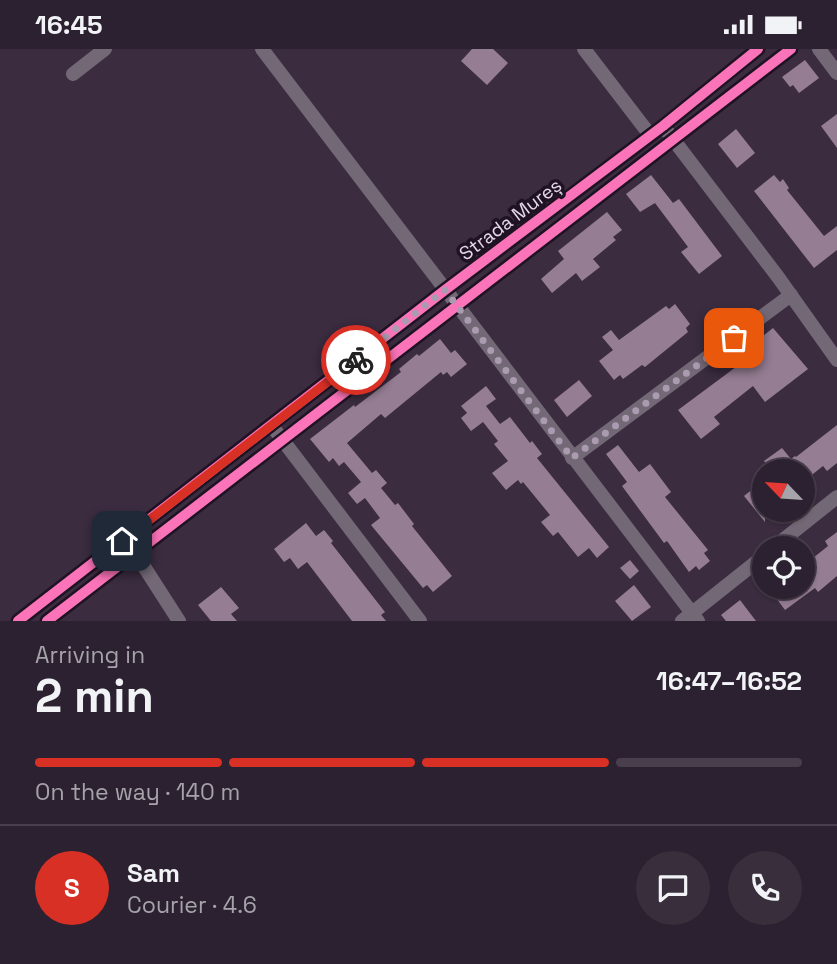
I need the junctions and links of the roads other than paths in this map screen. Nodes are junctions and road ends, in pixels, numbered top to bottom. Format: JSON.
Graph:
{"nodes":[{"id":1,"x":105,"y":49,"type":"edge"},
{"id":2,"x":262,"y":49,"type":"edge"},
{"id":3,"x":584,"y":49,"type":"edge"},
{"id":4,"x":758,"y":49,"type":"edge"},
{"id":5,"x":819,"y":49,"type":"edge"},
{"id":6,"x":837,"y":73,"type":"edge"},
{"id":7,"x":73,"y":74,"type":"dead end"},
{"id":8,"x":663,"y":126,"type":"junction"},
{"id":9,"x":650,"y":135,"type":"junction"},
{"id":10,"x":445,"y":290,"type":"junction"},
{"id":11,"x":791,"y":295,"type":"junction"},
{"id":12,"x":837,"y":360,"type":"edge"},
{"id":13,"x":272,"y":426,"type":"junction"},
{"id":14,"x":572,"y":458,"type":"junction"},
{"id":15,"x":837,"y":497,"type":"edge"},
{"id":16,"x":788,"y":536,"type":"edge"},
{"id":17,"x":122,"y":541,"type":"junction"},
{"id":18,"x":752,"y":566,"type":"edge"},
{"id":19,"x":691,"y":618,"type":"edge"},
{"id":20,"x":18,"y":621,"type":"edge"},
{"id":21,"x":180,"y":621,"type":"edge"},
{"id":22,"x":421,"y":621,"type":"edge"}],
"edges":[{"from":1,"to":7,"type":"street"},
{"from":2,"to":10,"type":"street"},
{"from":3,"to":9,"type":"street"},
{"from":4,"to":8,"type":"street","name":"Strada Mureș"},
{"from":5,"to":6,"type":"street"},
{"from":8,"to":9,"type":"street","name":"Strada Mureș"},
{"from":8,"to":11,"type":"street"},
{"from":9,"to":10,"type":"street","name":"Strada Mureș"},
{"from":10,"to":13,"type":"street","name":"Strada Mureș"},
{"from":10,"to":14,"type":"street"},
{"from":11,"to":12,"type":"street"},
{"from":11,"to":14,"type":"street"},
{"from":13,"to":17,"type":"street","name":"Strada Mureș"},
{"from":13,"to":22,"type":"street"},
{"from":14,"to":19,"type":"street"},
{"from":15,"to":16,"type":"street"},
{"from":17,"to":20,"type":"street","name":"Strada Mureș"},
{"from":17,"to":21,"type":"street"},
{"from":18,"to":19,"type":"street"}]}
